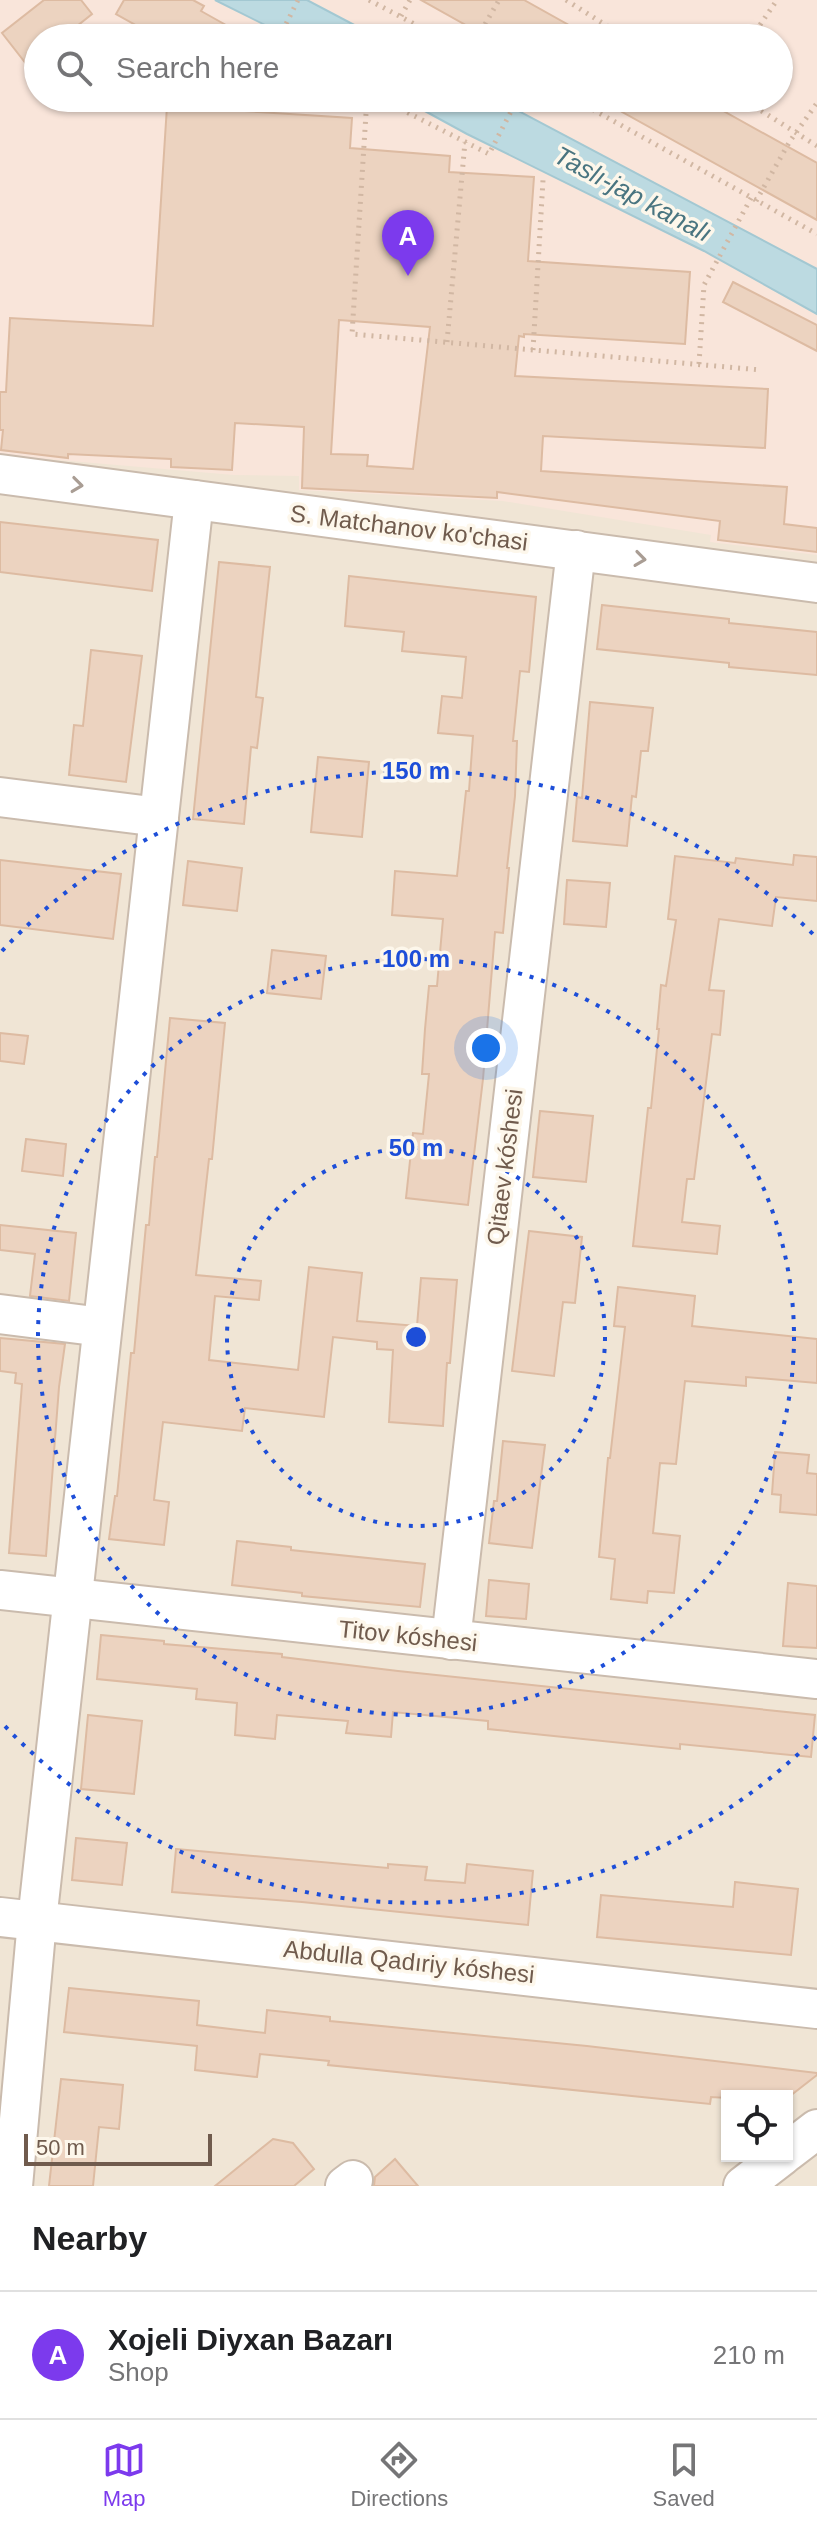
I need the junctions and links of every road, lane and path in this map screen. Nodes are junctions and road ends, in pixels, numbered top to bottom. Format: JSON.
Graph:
{"nodes":[{"id":1,"x":298,"y":0,"type":"edge"},
{"id":2,"x":369,"y":0,"type":"edge"},
{"id":3,"x":410,"y":0,"type":"edge"},
{"id":4,"x":499,"y":0,"type":"edge"},
{"id":5,"x":566,"y":0,"type":"edge"},
{"id":6,"x":777,"y":0,"type":"edge"},
{"id":7,"x":401,"y":16,"type":"junction"},
{"id":8,"x":286,"y":24,"type":"edge"},
{"id":9,"x":416,"y":24,"type":"edge"},
{"id":10,"x":485,"y":24,"type":"edge"},
{"id":11,"x":604,"y":24,"type":"edge"},
{"id":12,"x":761,"y":24,"type":"edge"},
{"id":13,"x":817,"y":103,"type":"edge"},
{"id":14,"x":366,"y":112,"type":"edge"},
{"id":15,"x":406,"y":112,"type":"edge"},
{"id":16,"x":511,"y":112,"type":"edge"},
{"id":17,"x":597,"y":112,"type":"edge"},
{"id":18,"x":763,"y":112,"type":"edge"},
{"id":19,"x":796,"y":133,"type":"junction"},
{"id":20,"x":465,"y":142,"type":"junction"},
{"id":21,"x":817,"y":146,"type":"edge"},
{"id":22,"x":543,"y":180,"type":"dead end"},
{"id":23,"x":753,"y":199,"type":"junction"},
{"id":24,"x":817,"y":234,"type":"edge"},
{"id":25,"x":447,"y":342,"type":"junction"},
{"id":26,"x":533,"y":350,"type":"junction"},
{"id":27,"x":699,"y":364,"type":"junction"},
{"id":28,"x":761,"y":370,"type":"dead end"},
{"id":29,"x":0,"y":474,"type":"edge"},
{"id":30,"x":194,"y":500,"type":"junction"},
{"id":31,"x":576,"y":550,"type":"junction"},
{"id":32,"x":817,"y":583,"type":"edge"},
{"id":33,"x":0,"y":797,"type":"edge"},
{"id":34,"x":159,"y":817,"type":"junction"},
{"id":35,"x":0,"y":1314,"type":"edge"},
{"id":36,"x":102,"y":1327,"type":"junction"},
{"id":37,"x":0,"y":1590,"type":"edge"},
{"id":38,"x":72,"y":1599,"type":"junction"},
{"id":39,"x":451,"y":1640,"type":"junction"},
{"id":40,"x":817,"y":1679,"type":"edge"},
{"id":41,"x":18,"y":1919,"type":"edge"},
{"id":42,"x":816,"y":1998,"type":"edge"},
{"id":43,"x":817,"y":2129,"type":"edge"},
{"id":44,"x":793,"y":2147,"type":"edge"},
{"id":45,"x":774,"y":2162,"type":"edge"},
{"id":46,"x":13,"y":2186,"type":"edge"},
{"id":47,"x":743,"y":2186,"type":"edge"}],
"edges":[{"from":1,"to":8,"type":"path"},
{"from":2,"to":7,"type":"path"},
{"from":3,"to":7,"type":"path"},
{"from":4,"to":10,"type":"path"},
{"from":5,"to":11,"type":"path"},
{"from":6,"to":12,"type":"path"},
{"from":7,"to":9,"type":"path"},
{"from":13,"to":19,"type":"path"},
{"from":14,"to":25,"type":"path"},
{"from":15,"to":20,"type":"path"},
{"from":16,"to":20,"type":"path"},
{"from":17,"to":23,"type":"path"},
{"from":18,"to":19,"type":"path"},
{"from":19,"to":21,"type":"path"},
{"from":19,"to":23,"type":"path"},
{"from":20,"to":25,"type":"path"},
{"from":22,"to":26,"type":"path"},
{"from":23,"to":24,"type":"path"},
{"from":23,"to":27,"type":"path"},
{"from":25,"to":26,"type":"path"},
{"from":26,"to":27,"type":"path"},
{"from":27,"to":28,"type":"path"},
{"from":29,"to":30,"type":"street","name":"S. Matchanov ko'chasi","one_way":true},
{"from":30,"to":31,"type":"street","name":"S. Matchanov ko'chasi"},
{"from":30,"to":34,"type":"street"},
{"from":31,"to":32,"type":"street","name":"S. Matchanov ko'chasi","one_way":true},
{"from":31,"to":39,"type":"street","name":"Qitaev kóshesi"},
{"from":33,"to":34,"type":"street"},
{"from":34,"to":36,"type":"street"},
{"from":35,"to":36,"type":"street"},
{"from":36,"to":38,"type":"street"},
{"from":37,"to":38,"type":"street","name":"Titov kóshesi"},
{"from":38,"to":39,"type":"street","name":"Titov kóshesi"},
{"from":38,"to":41,"type":"street"},
{"from":39,"to":40,"type":"street","name":"Titov kóshesi"},
{"from":41,"to":42,"type":"street","name":"Abdulla Qadıriy kóshesi"},
{"from":41,"to":46,"type":"street"},
{"from":43,"to":44,"type":"street"},
{"from":45,"to":47,"type":"street"}]}
